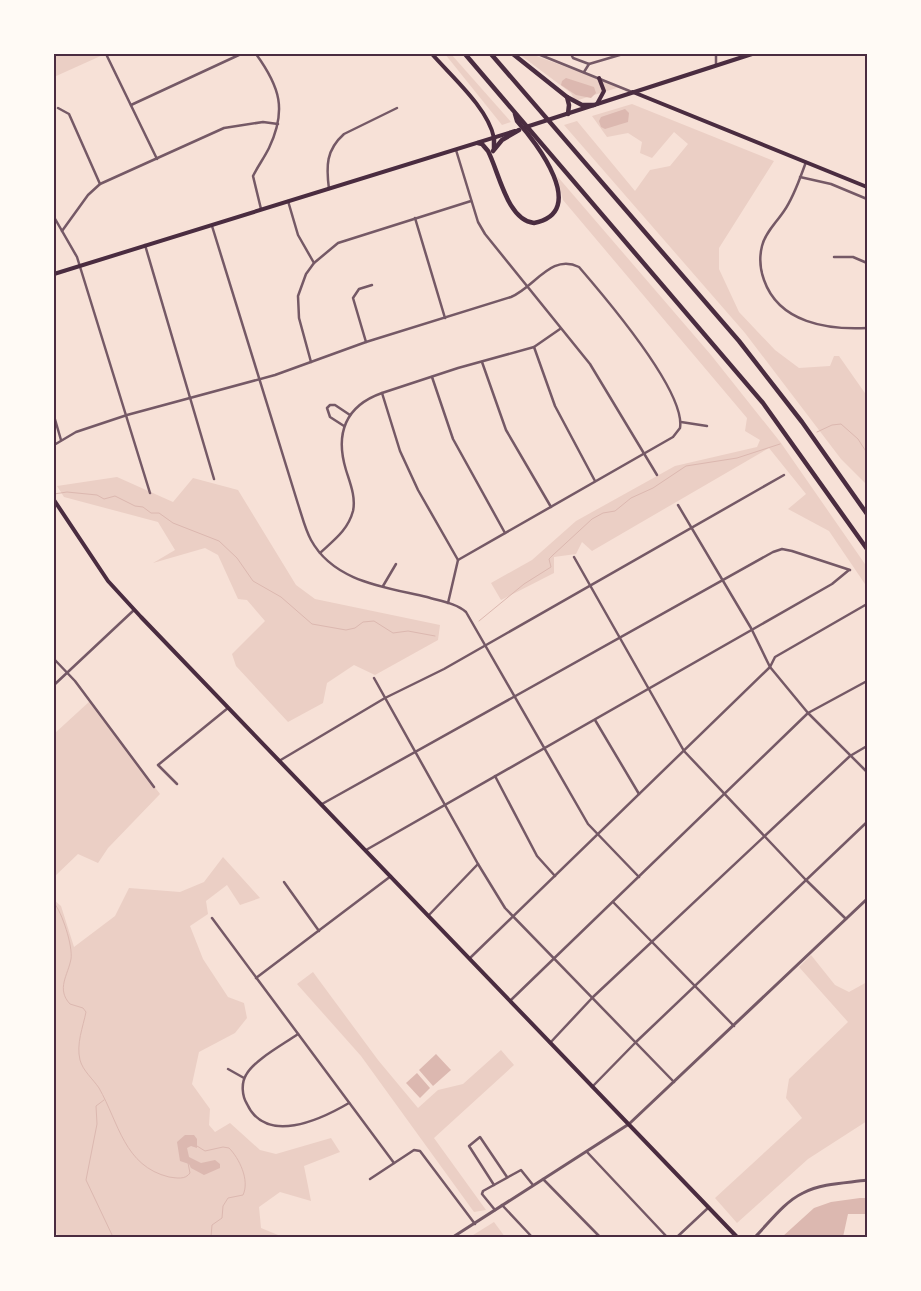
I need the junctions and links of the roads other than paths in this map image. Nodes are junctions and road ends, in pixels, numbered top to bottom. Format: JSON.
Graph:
{"nodes":[{"id":1,"x":241,"y":54,"type":"edge"},
{"id":2,"x":256,"y":54,"type":"edge"},
{"id":3,"x":432,"y":54,"type":"edge"},
{"id":4,"x":465,"y":54,"type":"edge"},
{"id":5,"x":491,"y":54,"type":"edge"},
{"id":6,"x":513,"y":54,"type":"edge"},
{"id":7,"x":538,"y":54,"type":"edge"},
{"id":8,"x":571,"y":54,"type":"edge"},
{"id":9,"x":623,"y":54,"type":"edge"},
{"id":10,"x":716,"y":54,"type":"edge"},
{"id":11,"x":752,"y":54,"type":"edge"},
{"id":12,"x":106,"y":56,"type":"dead end"},
{"id":13,"x":573,"y":58,"type":"junction"},
{"id":14,"x":589,"y":64,"type":"junction"},
{"id":15,"x":716,"y":65,"type":"junction"},
{"id":16,"x":570,"y":66,"type":"junction"},
{"id":17,"x":584,"y":72,"type":"junction"},
{"id":18,"x":599,"y":78,"type":"junction"},
{"id":19,"x":632,"y":92,"type":"junction"},
{"id":20,"x":567,"y":97,"type":"junction"},
{"id":21,"x":595,"y":105,"type":"junction"},
{"id":22,"x":131,"y":106,"type":"junction"},
{"id":23,"x":58,"y":108,"type":"dead end"},
{"id":24,"x":397,"y":108,"type":"dead end"},
{"id":25,"x":568,"y":114,"type":"junction"},
{"id":26,"x":278,"y":124,"type":"junction"},
{"id":27,"x":519,"y":130,"type":"junction"},
{"id":28,"x":532,"y":134,"type":"junction"},
{"id":29,"x":494,"y":138,"type":"junction"},
{"id":30,"x":478,"y":143,"type":"junction"},
{"id":31,"x":456,"y":150,"type":"junction"},
{"id":32,"x":494,"y":150,"type":"junction"},
{"id":33,"x":157,"y":158,"type":"junction"},
{"id":34,"x":493,"y":161,"type":"junction"},
{"id":35,"x":806,"y":162,"type":"junction"},
{"id":36,"x":800,"y":177,"type":"junction"},
{"id":37,"x":100,"y":184,"type":"junction"},
{"id":38,"x":867,"y":187,"type":"edge"},
{"id":39,"x":329,"y":189,"type":"junction"},
{"id":40,"x":867,"y":199,"type":"edge"},
{"id":41,"x":288,"y":201,"type":"junction"},
{"id":42,"x":471,"y":201,"type":"junction"},
{"id":43,"x":261,"y":210,"type":"junction"},
{"id":44,"x":54,"y":217,"type":"edge"},
{"id":45,"x":415,"y":218,"type":"junction"},
{"id":46,"x":212,"y":224,"type":"junction"},
{"id":47,"x":62,"y":231,"type":"junction"},
{"id":48,"x":145,"y":245,"type":"junction"},
{"id":49,"x":834,"y":258,"type":"dead end"},
{"id":50,"x":314,"y":263,"type":"junction"},
{"id":51,"x":867,"y":263,"type":"edge"},
{"id":52,"x":80,"y":266,"type":"junction"},
{"id":53,"x":54,"y":274,"type":"edge"},
{"id":54,"x":372,"y":285,"type":"dead end"},
{"id":55,"x":527,"y":287,"type":"junction"},
{"id":56,"x":444,"y":318,"type":"junction"},
{"id":57,"x":867,"y":328,"type":"edge"},
{"id":58,"x":560,"y":329,"type":"junction"},
{"id":59,"x":366,"y":342,"type":"junction"},
{"id":60,"x":534,"y":347,"type":"junction"},
{"id":61,"x":311,"y":362,"type":"junction"},
{"id":62,"x":482,"y":362,"type":"junction"},
{"id":63,"x":432,"y":377,"type":"junction"},
{"id":64,"x":259,"y":379,"type":"junction"},
{"id":65,"x":382,"y":393,"type":"junction"},
{"id":66,"x":191,"y":397,"type":"junction"},
{"id":67,"x":126,"y":415,"type":"junction"},
{"id":68,"x":350,"y":415,"type":"junction"},
{"id":69,"x":54,"y":416,"type":"edge"},
{"id":70,"x":681,"y":422,"type":"junction"},
{"id":71,"x":344,"y":426,"type":"junction"},
{"id":72,"x":708,"y":426,"type":"dead end"},
{"id":73,"x":61,"y":440,"type":"junction"},
{"id":74,"x":54,"y":445,"type":"edge"},
{"id":75,"x":644,"y":453,"type":"junction"},
{"id":76,"x":657,"y":475,"type":"dead end"},
{"id":77,"x":784,"y":476,"type":"dead end"},
{"id":78,"x":214,"y":479,"type":"dead end"},
{"id":79,"x":595,"y":481,"type":"junction"},
{"id":80,"x":150,"y":493,"type":"dead end"},
{"id":81,"x":54,"y":500,"type":"edge"},
{"id":82,"x":678,"y":505,"type":"dead end"},
{"id":83,"x":550,"y":508,"type":"junction"},
{"id":84,"x":867,"y":514,"type":"edge"},
{"id":85,"x":693,"y":527,"type":"junction"},
{"id":86,"x":505,"y":534,"type":"junction"},
{"id":87,"x":867,"y":549,"type":"edge"},
{"id":88,"x":320,"y":553,"type":"junction"},
{"id":89,"x":574,"y":558,"type":"dead end"},
{"id":90,"x":458,"y":560,"type":"junction"},
{"id":91,"x":396,"y":564,"type":"dead end"},
{"id":92,"x":722,"y":580,"type":"junction"},
{"id":93,"x":383,"y":586,"type":"junction"},
{"id":94,"x":590,"y":586,"type":"junction"},
{"id":95,"x":448,"y":603,"type":"junction"},
{"id":96,"x":867,"y":604,"type":"edge"},
{"id":97,"x":134,"y":610,"type":"junction"},
{"id":98,"x":751,"y":628,"type":"junction"},
{"id":99,"x":620,"y":637,"type":"junction"},
{"id":100,"x":486,"y":644,"type":"junction"},
{"id":101,"x":54,"y":659,"type":"edge"},
{"id":102,"x":770,"y":667,"type":"junction"},
{"id":103,"x":67,"y":672,"type":"junction"},
{"id":104,"x":374,"y":678,"type":"dead end"},
{"id":105,"x":867,"y":681,"type":"edge"},
{"id":106,"x":54,"y":685,"type":"edge"},
{"id":107,"x":648,"y":689,"type":"junction"},
{"id":108,"x":515,"y":695,"type":"junction"},
{"id":109,"x":385,"y":698,"type":"junction"},
{"id":110,"x":228,"y":708,"type":"junction"},
{"id":111,"x":808,"y":713,"type":"junction"},
{"id":112,"x":595,"y":720,"type":"junction"},
{"id":113,"x":867,"y":746,"type":"edge"},
{"id":114,"x":544,"y":748,"type":"junction"},
{"id":115,"x":414,"y":751,"type":"junction"},
{"id":116,"x":684,"y":751,"type":"junction"},
{"id":117,"x":850,"y":756,"type":"junction"},
{"id":118,"x":278,"y":760,"type":"junction"},
{"id":119,"x":867,"y":772,"type":"edge"},
{"id":120,"x":494,"y":776,"type":"junction"},
{"id":121,"x":177,"y":784,"type":"dead end"},
{"id":122,"x":154,"y":787,"type":"dead end"},
{"id":123,"x":640,"y":794,"type":"junction"},
{"id":124,"x":725,"y":794,"type":"junction"},
{"id":125,"x":322,"y":804,"type":"junction"},
{"id":126,"x":443,"y":804,"type":"junction"},
{"id":127,"x":867,"y":822,"type":"edge"},
{"id":128,"x":597,"y":834,"type":"junction"},
{"id":129,"x":766,"y":836,"type":"junction"},
{"id":130,"x":366,"y":850,"type":"junction"},
{"id":131,"x":478,"y":864,"type":"junction"},
{"id":132,"x":391,"y":876,"type":"junction"},
{"id":133,"x":555,"y":876,"type":"junction"},
{"id":134,"x":639,"y":877,"type":"junction"},
{"id":135,"x":805,"y":879,"type":"junction"},
{"id":136,"x":284,"y":882,"type":"dead end"},
{"id":137,"x":867,"y":899,"type":"edge"},
{"id":138,"x":614,"y":902,"type":"junction"},
{"id":139,"x":428,"y":916,"type":"junction"},
{"id":140,"x":513,"y":916,"type":"junction"},
{"id":141,"x":212,"y":918,"type":"dead end"},
{"id":142,"x":846,"y":919,"type":"junction"},
{"id":143,"x":319,"y":931,"type":"junction"},
{"id":144,"x":654,"y":942,"type":"junction"},
{"id":145,"x":554,"y":957,"type":"junction"},
{"id":146,"x":469,"y":959,"type":"junction"},
{"id":147,"x":256,"y":978,"type":"junction"},
{"id":148,"x":696,"y":985,"type":"junction"},
{"id":149,"x":593,"y":998,"type":"junction"},
{"id":150,"x":510,"y":1001,"type":"junction"},
{"id":151,"x":734,"y":1026,"type":"junction"},
{"id":152,"x":298,"y":1034,"type":"junction"},
{"id":153,"x":636,"y":1042,"type":"junction"},
{"id":154,"x":550,"y":1043,"type":"junction"},
{"id":155,"x":228,"y":1069,"type":"dead end"},
{"id":156,"x":244,"y":1078,"type":"junction"},
{"id":157,"x":674,"y":1082,"type":"junction"},
{"id":158,"x":592,"y":1087,"type":"junction"},
{"id":159,"x":349,"y":1103,"type":"junction"},
{"id":160,"x":629,"y":1124,"type":"junction"},
{"id":161,"x":587,"y":1152,"type":"junction"},
{"id":162,"x":394,"y":1163,"type":"junction"},
{"id":163,"x":507,"y":1177,"type":"junction"},
{"id":164,"x":370,"y":1179,"type":"dead end"},
{"id":165,"x":543,"y":1179,"type":"junction"},
{"id":166,"x":867,"y":1180,"type":"edge"},
{"id":167,"x":494,"y":1185,"type":"junction"},
{"id":168,"x":533,"y":1185,"type":"junction"},
{"id":169,"x":502,"y":1206,"type":"junction"},
{"id":170,"x":708,"y":1208,"type":"junction"},
{"id":171,"x":495,"y":1210,"type":"junction"},
{"id":172,"x":475,"y":1224,"type":"junction"},
{"id":173,"x":453,"y":1237,"type":"edge"},
{"id":174,"x":532,"y":1237,"type":"edge"},
{"id":175,"x":600,"y":1237,"type":"edge"},
{"id":176,"x":668,"y":1237,"type":"edge"},
{"id":177,"x":677,"y":1237,"type":"edge"},
{"id":178,"x":737,"y":1237,"type":"edge"},
{"id":179,"x":755,"y":1237,"type":"edge"}],
"edges":[{"from":1,"to":22,"type":"street"},
{"from":2,"to":26,"type":"street"},
{"from":3,"to":29,"type":"main road"},
{"from":4,"to":28,"type":"highway"},
{"from":5,"to":84,"type":"highway"},
{"from":6,"to":20,"type":"highway"},
{"from":7,"to":16,"type":"street"},
{"from":8,"to":13,"type":"street"},
{"from":9,"to":14,"type":"street"},
{"from":10,"to":15,"type":"street"},
{"from":11,"to":15,"type":"main road"},
{"from":12,"to":22,"type":"street"},
{"from":13,"to":14,"type":"street"},
{"from":13,"to":16,"type":"street"},
{"from":14,"to":17,"type":"street"},
{"from":15,"to":19,"type":"main road"},
{"from":16,"to":17,"type":"street"},
{"from":17,"to":18,"type":"street"},
{"from":18,"to":19,"type":"street"},
{"from":18,"to":21,"type":"main road"},
{"from":19,"to":21,"type":"main road"},
{"from":19,"to":35,"type":"main road"},
{"from":20,"to":21,"type":"highway"},
{"from":20,"to":25,"type":"highway"},
{"from":21,"to":25,"type":"main road"},
{"from":22,"to":33,"type":"street"},
{"from":23,"to":37,"type":"street"},
{"from":24,"to":39,"type":"street"},
{"from":25,"to":27,"type":"main road"},
{"from":26,"to":33,"type":"street"},
{"from":26,"to":43,"type":"street"},
{"from":27,"to":29,"type":"main road"},
{"from":27,"to":32,"type":"highway"},
{"from":28,"to":34,"type":"highway"},
{"from":28,"to":87,"type":"highway"},
{"from":29,"to":30,"type":"main road"},
{"from":29,"to":32,"type":"highway"},
{"from":30,"to":31,"type":"main road"},
{"from":30,"to":34,"type":"highway"},
{"from":31,"to":39,"type":"main road"},
{"from":31,"to":42,"type":"street"},
{"from":32,"to":34,"type":"highway"},
{"from":33,"to":37,"type":"street"},
{"from":35,"to":36,"type":"street"},
{"from":35,"to":38,"type":"main road"},
{"from":36,"to":40,"type":"street"},
{"from":36,"to":57,"type":"street"},
{"from":37,"to":47,"type":"street"},
{"from":39,"to":41,"type":"main road"},
{"from":41,"to":43,"type":"main road"},
{"from":41,"to":50,"type":"street"},
{"from":42,"to":45,"type":"street"},
{"from":42,"to":55,"type":"street"},
{"from":43,"to":46,"type":"main road"},
{"from":44,"to":47,"type":"street"},
{"from":45,"to":50,"type":"street"},
{"from":45,"to":56,"type":"street"},
{"from":46,"to":48,"type":"main road"},
{"from":46,"to":64,"type":"street"},
{"from":47,"to":52,"type":"street"},
{"from":48,"to":52,"type":"main road"},
{"from":48,"to":66,"type":"street"},
{"from":49,"to":51,"type":"street"},
{"from":50,"to":61,"type":"street"},
{"from":52,"to":53,"type":"main road"},
{"from":52,"to":67,"type":"street"},
{"from":54,"to":59,"type":"street"},
{"from":55,"to":56,"type":"street"},
{"from":55,"to":58,"type":"street"},
{"from":55,"to":70,"type":"street"},
{"from":56,"to":59,"type":"street"},
{"from":58,"to":60,"type":"street"},
{"from":58,"to":75,"type":"street"},
{"from":59,"to":61,"type":"street"},
{"from":60,"to":62,"type":"street"},
{"from":60,"to":79,"type":"street"},
{"from":61,"to":64,"type":"street"},
{"from":62,"to":63,"type":"street"},
{"from":62,"to":83,"type":"street"},
{"from":63,"to":65,"type":"street"},
{"from":63,"to":86,"type":"street"},
{"from":64,"to":66,"type":"street"},
{"from":64,"to":88,"type":"street"},
{"from":65,"to":68,"type":"street"},
{"from":65,"to":90,"type":"street"},
{"from":66,"to":67,"type":"street"},
{"from":66,"to":78,"type":"street"},
{"from":67,"to":73,"type":"street"},
{"from":67,"to":80,"type":"street"},
{"from":68,"to":71,"type":"street"},
{"from":68,"to":71,"type":"street"},
{"from":69,"to":73,"type":"street"},
{"from":70,"to":72,"type":"street"},
{"from":70,"to":75,"type":"street"},
{"from":71,"to":88,"type":"street"},
{"from":73,"to":74,"type":"street"},
{"from":75,"to":76,"type":"street"},
{"from":75,"to":79,"type":"street"},
{"from":77,"to":85,"type":"street"},
{"from":79,"to":83,"type":"street"},
{"from":81,"to":97,"type":"main road"},
{"from":82,"to":85,"type":"street"},
{"from":83,"to":86,"type":"street"},
{"from":85,"to":92,"type":"street"},
{"from":85,"to":94,"type":"street"},
{"from":86,"to":90,"type":"street"},
{"from":88,"to":93,"type":"street"},
{"from":89,"to":94,"type":"street"},
{"from":90,"to":95,"type":"street"},
{"from":91,"to":93,"type":"street"},
{"from":92,"to":98,"type":"street"},
{"from":92,"to":98,"type":"street"},
{"from":92,"to":99,"type":"street"},
{"from":93,"to":95,"type":"street"},
{"from":94,"to":99,"type":"street"},
{"from":94,"to":100,"type":"street"},
{"from":95,"to":100,"type":"street"},
{"from":96,"to":102,"type":"street"},
{"from":97,"to":103,"type":"street"},
{"from":97,"to":110,"type":"main road"},
{"from":98,"to":102,"type":"street"},
{"from":98,"to":107,"type":"street"},
{"from":99,"to":107,"type":"street"},
{"from":99,"to":108,"type":"street"},
{"from":100,"to":108,"type":"street"},
{"from":100,"to":109,"type":"street"},
{"from":101,"to":103,"type":"street"},
{"from":102,"to":111,"type":"street"},
{"from":102,"to":116,"type":"street"},
{"from":103,"to":106,"type":"street"},
{"from":103,"to":122,"type":"street"},
{"from":104,"to":109,"type":"street"},
{"from":105,"to":111,"type":"street"},
{"from":107,"to":112,"type":"street"},
{"from":107,"to":116,"type":"street"},
{"from":108,"to":114,"type":"street"},
{"from":108,"to":115,"type":"street"},
{"from":109,"to":115,"type":"street"},
{"from":109,"to":118,"type":"street"},
{"from":110,"to":118,"type":"main road"},
{"from":110,"to":121,"type":"street"},
{"from":111,"to":117,"type":"street"},
{"from":111,"to":124,"type":"street"},
{"from":112,"to":114,"type":"street"},
{"from":112,"to":123,"type":"street"},
{"from":113,"to":117,"type":"street"},
{"from":114,"to":120,"type":"street"},
{"from":114,"to":128,"type":"street"},
{"from":115,"to":125,"type":"street"},
{"from":115,"to":126,"type":"street"},
{"from":116,"to":123,"type":"street"},
{"from":116,"to":124,"type":"street"},
{"from":117,"to":119,"type":"street"},
{"from":117,"to":129,"type":"street"},
{"from":118,"to":125,"type":"main road"},
{"from":120,"to":126,"type":"street"},
{"from":120,"to":133,"type":"street"},
{"from":123,"to":128,"type":"street"},
{"from":124,"to":129,"type":"street"},
{"from":124,"to":134,"type":"street"},
{"from":125,"to":130,"type":"main road"},
{"from":126,"to":130,"type":"street"},
{"from":126,"to":131,"type":"street"},
{"from":127,"to":135,"type":"street"},
{"from":128,"to":133,"type":"street"},
{"from":128,"to":134,"type":"street"},
{"from":129,"to":135,"type":"street"},
{"from":129,"to":144,"type":"street"},
{"from":130,"to":132,"type":"main road"},
{"from":131,"to":139,"type":"street"},
{"from":131,"to":140,"type":"street"},
{"from":132,"to":139,"type":"main road"},
{"from":132,"to":143,"type":"street"},
{"from":133,"to":140,"type":"street"},
{"from":134,"to":138,"type":"street"},
{"from":135,"to":142,"type":"street"},
{"from":135,"to":148,"type":"street"},
{"from":136,"to":143,"type":"street"},
{"from":137,"to":142,"type":"street"},
{"from":138,"to":144,"type":"street"},
{"from":138,"to":145,"type":"street"},
{"from":139,"to":146,"type":"main road"},
{"from":140,"to":145,"type":"street"},
{"from":140,"to":146,"type":"street"},
{"from":141,"to":147,"type":"street"},
{"from":142,"to":151,"type":"street"},
{"from":143,"to":147,"type":"street"},
{"from":144,"to":148,"type":"street"},
{"from":144,"to":149,"type":"street"},
{"from":145,"to":149,"type":"street"},
{"from":145,"to":150,"type":"street"},
{"from":146,"to":150,"type":"main road"},
{"from":147,"to":152,"type":"street"},
{"from":148,"to":151,"type":"street"},
{"from":148,"to":153,"type":"street"},
{"from":149,"to":153,"type":"street"},
{"from":149,"to":154,"type":"street"},
{"from":150,"to":154,"type":"main road"},
{"from":151,"to":157,"type":"street"},
{"from":152,"to":156,"type":"street"},
{"from":152,"to":159,"type":"street"},
{"from":153,"to":157,"type":"street"},
{"from":153,"to":158,"type":"street"},
{"from":154,"to":158,"type":"main road"},
{"from":155,"to":156,"type":"street"},
{"from":156,"to":159,"type":"street"},
{"from":157,"to":160,"type":"street"},
{"from":158,"to":160,"type":"main road"},
{"from":159,"to":162,"type":"street"},
{"from":160,"to":161,"type":"street"},
{"from":160,"to":170,"type":"main road"},
{"from":161,"to":165,"type":"street"},
{"from":161,"to":176,"type":"street"},
{"from":162,"to":164,"type":"street"},
{"from":162,"to":172,"type":"street"},
{"from":163,"to":167,"type":"street"},
{"from":163,"to":167,"type":"street"},
{"from":163,"to":168,"type":"street"},
{"from":165,"to":168,"type":"street"},
{"from":165,"to":175,"type":"street"},
{"from":166,"to":179,"type":"street"},
{"from":167,"to":171,"type":"street"},
{"from":168,"to":169,"type":"street"},
{"from":169,"to":171,"type":"street"},
{"from":169,"to":174,"type":"street"},
{"from":170,"to":177,"type":"street"},
{"from":170,"to":178,"type":"main road"},
{"from":171,"to":172,"type":"street"},
{"from":172,"to":173,"type":"street"}]}
